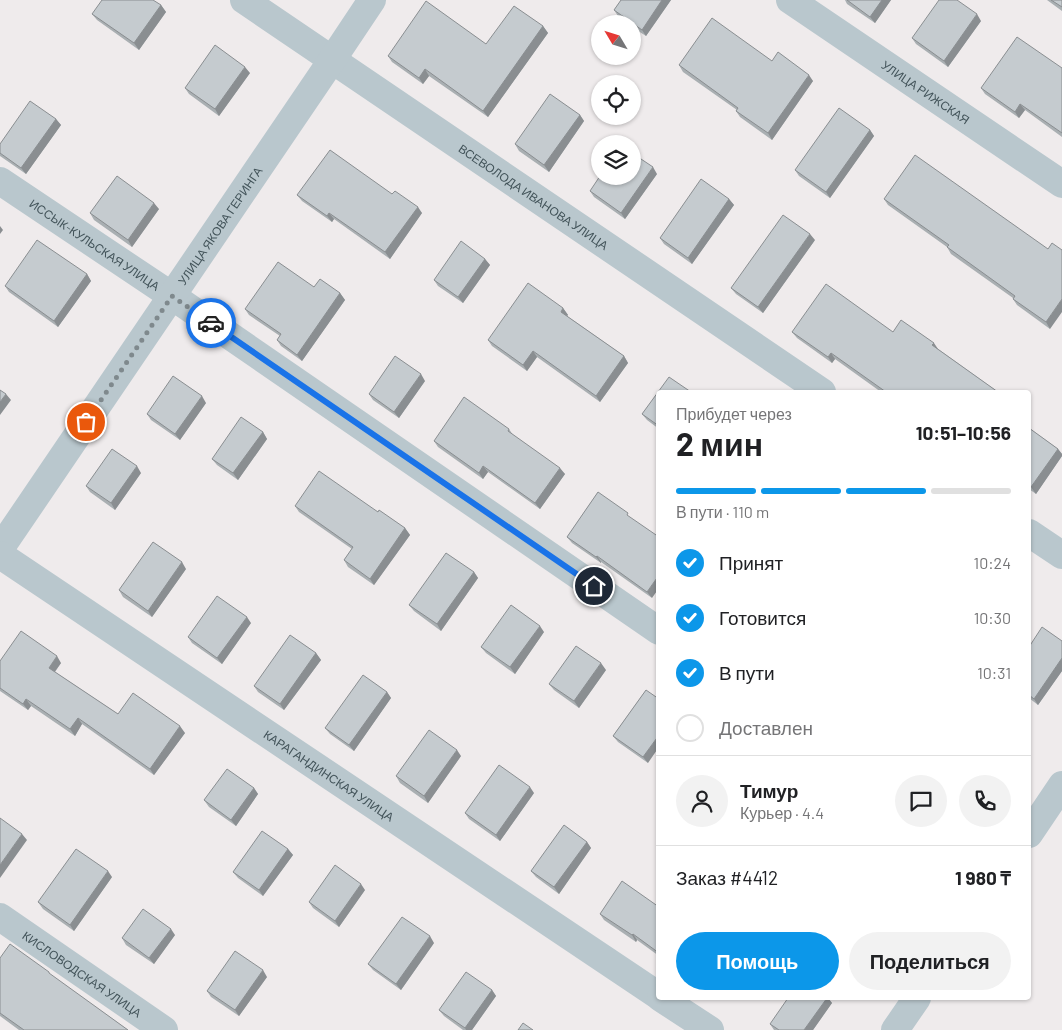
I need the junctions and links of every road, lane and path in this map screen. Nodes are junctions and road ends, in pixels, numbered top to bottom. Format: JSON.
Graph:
{"nodes":[{"id":1,"x":244,"y":0,"type":"edge"},
{"id":2,"x":372,"y":0,"type":"edge"},
{"id":3,"x":790,"y":0,"type":"edge"},
{"id":4,"x":332,"y":60,"type":"junction"},
{"id":5,"x":0,"y":181,"type":"edge"},
{"id":6,"x":1062,"y":184,"type":"edge"},
{"id":7,"x":172,"y":296,"type":"junction"},
{"id":8,"x":819,"y":390,"type":"edge"},
{"id":9,"x":1031,"y":534,"type":"edge"},
{"id":10,"x":0,"y":549,"type":"edge"},
{"id":11,"x":0,"y":555,"type":"edge"},
{"id":12,"x":1062,"y":555,"type":"edge"},
{"id":13,"x":656,"y":629,"type":"edge"},
{"id":14,"x":1062,"y":785,"type":"edge"},
{"id":15,"x":1031,"y":831,"type":"edge"},
{"id":16,"x":0,"y":917,"type":"edge"},
{"id":17,"x":656,"y":994,"type":"edge"},
{"id":18,"x":665,"y":1000,"type":"edge"},
{"id":19,"x":916,"y":1000,"type":"edge"},
{"id":20,"x":164,"y":1030,"type":"edge"},
{"id":21,"x":710,"y":1030,"type":"edge"},
{"id":22,"x":895,"y":1030,"type":"edge"}],
"edges":[{"from":1,"to":4,"type":"street","name":"ВСЕВОЛОДА ИВАНОВА УЛИЦА"},
{"from":2,"to":4,"type":"street","name":"УЛИЦА ЯКОВА ГЕРИНГА"},
{"from":3,"to":6,"type":"street","name":"УЛИЦА РИЖСКАЯ"},
{"from":4,"to":7,"type":"street","name":"УЛИЦА ЯКОВА ГЕРИНГА"},
{"from":4,"to":8,"type":"street","name":"ВСЕВОЛОДА ИВАНОВА УЛИЦА"},
{"from":5,"to":7,"type":"street","name":"ИССЫК-КУЛЬСКАЯ УЛИЦА"},
{"from":7,"to":10,"type":"street","name":"УЛИЦА ЯКОВА ГЕРИНГА"},
{"from":7,"to":13,"type":"street","name":"ИССЫК-КУЛЬСКАЯ УЛИЦА"},
{"from":9,"to":12,"type":"street"},
{"from":11,"to":17,"type":"street","name":"КАРАГАНДИНСКАЯ УЛИЦА"},
{"from":14,"to":15,"type":"street"},
{"from":16,"to":20,"type":"street","name":"КИСЛОВОДСКАЯ УЛИЦА"},
{"from":18,"to":21,"type":"street","name":"КАРАГАНДИНСКАЯ УЛИЦА"},
{"from":19,"to":22,"type":"street"}]}
